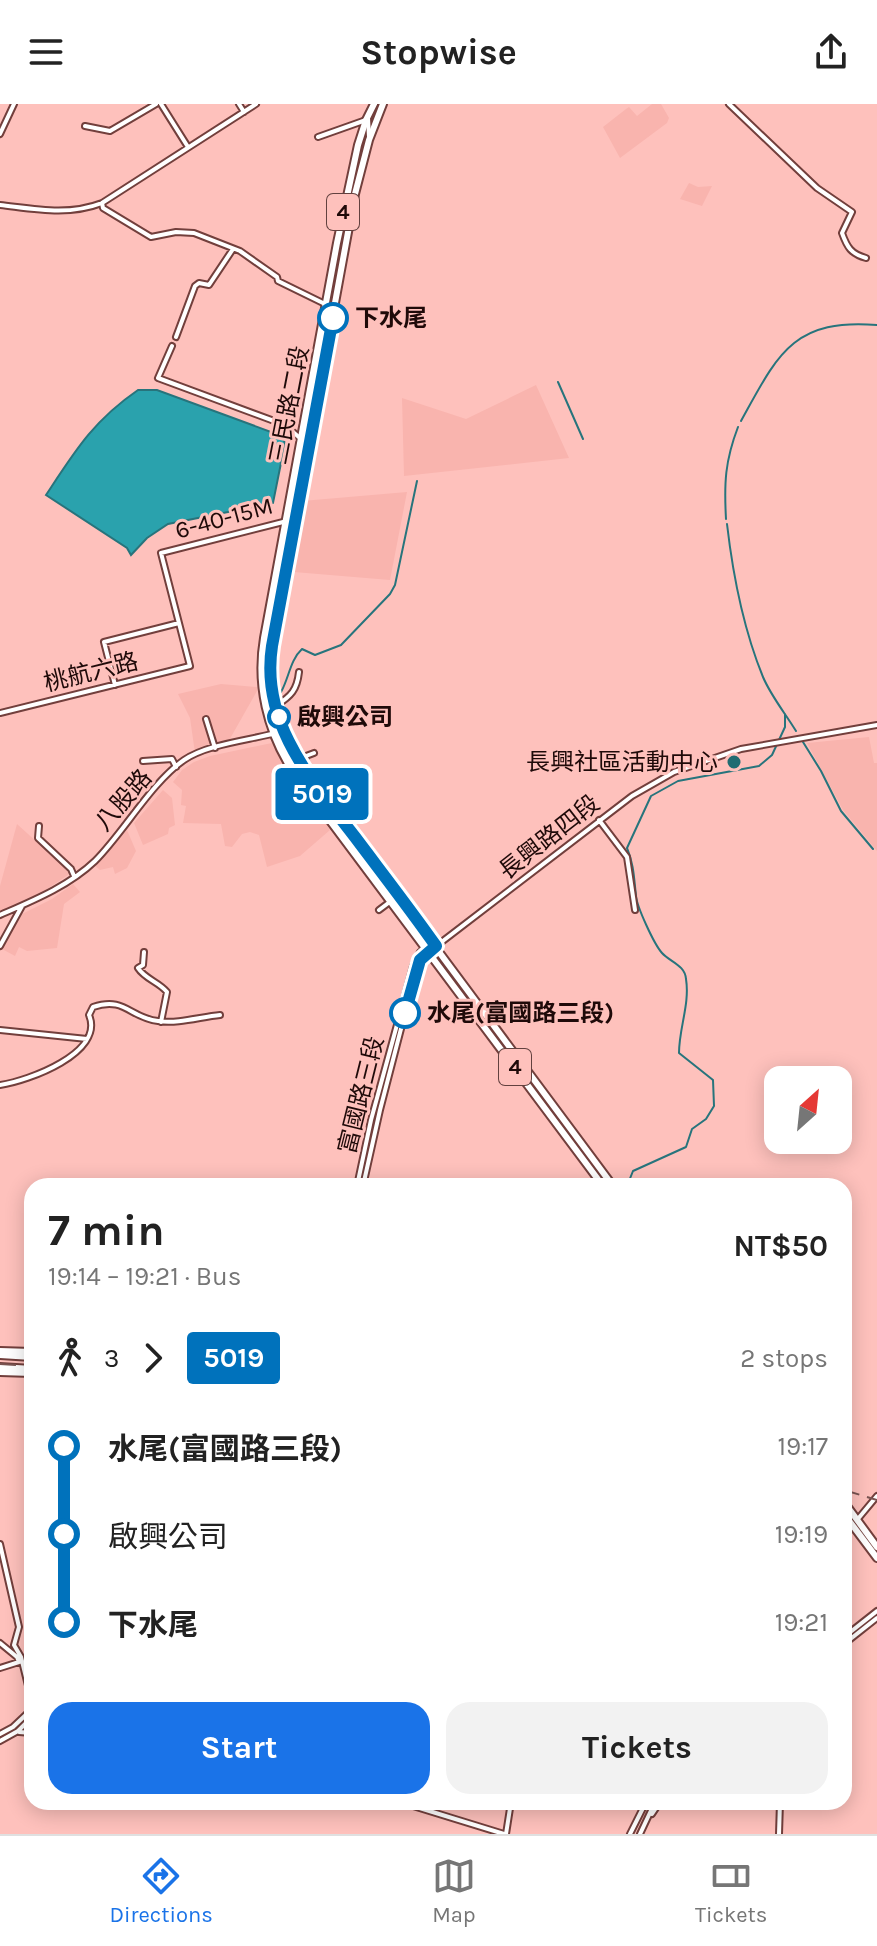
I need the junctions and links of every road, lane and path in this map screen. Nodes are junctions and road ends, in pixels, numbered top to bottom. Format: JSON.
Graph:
{"nodes":[{"id":1,"x":14,"y":104,"type":"edge"},
{"id":2,"x":159,"y":104,"type":"edge"},
{"id":3,"x":239,"y":104,"type":"edge"},
{"id":4,"x":256,"y":104,"type":"edge"},
{"id":5,"x":372,"y":104,"type":"edge"},
{"id":6,"x":383,"y":104,"type":"edge"},
{"id":7,"x":729,"y":104,"type":"edge"},
{"id":8,"x":244,"y":112,"type":"junction"},
{"id":9,"x":367,"y":117,"type":"junction"},
{"id":10,"x":85,"y":126,"type":"dead end"},
{"id":11,"x":0,"y":134,"type":"edge"},
{"id":12,"x":318,"y":137,"type":"dead end"},
{"id":13,"x":369,"y":140,"type":"junction"},
{"id":14,"x":188,"y":147,"type":"junction"},
{"id":15,"x":102,"y":203,"type":"junction"},
{"id":16,"x":0,"y":205,"type":"edge"},
{"id":17,"x":233,"y":248,"type":"junction"},
{"id":18,"x":866,"y":258,"type":"dead end"},
{"id":19,"x":327,"y":305,"type":"junction"},
{"id":20,"x":336,"y":306,"type":"junction"},
{"id":21,"x":176,"y":337,"type":"dead end"},
{"id":22,"x":172,"y":346,"type":"dead end"},
{"id":23,"x":301,"y":439,"type":"junction"},
{"id":24,"x":295,"y":519,"type":"junction"},
{"id":25,"x":286,"y":520,"type":"junction"},
{"id":26,"x":179,"y":623,"type":"junction"},
{"id":27,"x":299,"y":672,"type":"dead end"},
{"id":28,"x":115,"y":685,"type":"junction"},
{"id":29,"x":275,"y":707,"type":"junction"},
{"id":30,"x":0,"y":713,"type":"edge"},
{"id":31,"x":206,"y":719,"type":"dead end"},
{"id":32,"x":877,"y":725,"type":"edge"},
{"id":33,"x":283,"y":731,"type":"junction"},
{"id":34,"x":274,"y":734,"type":"junction"},
{"id":35,"x":215,"y":748,"type":"junction"},
{"id":36,"x":314,"y":753,"type":"dead end"},
{"id":37,"x":143,"y":761,"type":"dead end"},
{"id":38,"x":176,"y":767,"type":"junction"},
{"id":39,"x":303,"y":769,"type":"junction"},
{"id":40,"x":599,"y":820,"type":"junction"},
{"id":41,"x":39,"y":826,"type":"dead end"},
{"id":42,"x":74,"y":876,"type":"junction"},
{"id":43,"x":391,"y":901,"type":"junction"},
{"id":44,"x":22,"y":905,"type":"junction"},
{"id":45,"x":379,"y":910,"type":"dead end"},
{"id":46,"x":635,"y":910,"type":"dead end"},
{"id":47,"x":0,"y":915,"type":"edge"},
{"id":48,"x":0,"y":946,"type":"edge"},
{"id":49,"x":436,"y":946,"type":"junction"},
{"id":50,"x":428,"y":950,"type":"junction"},
{"id":51,"x":144,"y":952,"type":"dead end"},
{"id":52,"x":220,"y":1015,"type":"dead end"},
{"id":53,"x":161,"y":1022,"type":"junction"},
{"id":54,"x":0,"y":1030,"type":"edge"},
{"id":55,"x":87,"y":1039,"type":"junction"},
{"id":56,"x":0,"y":1085,"type":"edge"},
{"id":57,"x":362,"y":1178,"type":"edge"},
{"id":58,"x":597,"y":1178,"type":"edge"},
{"id":59,"x":607,"y":1178,"type":"edge"},
{"id":60,"x":0,"y":1353,"type":"edge"},
{"id":61,"x":24,"y":1354,"type":"edge"},
{"id":62,"x":0,"y":1369,"type":"edge"},
{"id":63,"x":24,"y":1370,"type":"edge"},
{"id":64,"x":877,"y":1496,"type":"edge"},
{"id":65,"x":852,"y":1513,"type":"edge"},
{"id":66,"x":857,"y":1520,"type":"junction"},
{"id":67,"x":852,"y":1525,"type":"edge"},
{"id":68,"x":0,"y":1544,"type":"edge"},
{"id":69,"x":877,"y":1547,"type":"edge"},
{"id":70,"x":877,"y":1558,"type":"edge"},
{"id":71,"x":877,"y":1611,"type":"edge"},
{"id":72,"x":877,"y":1618,"type":"edge"},
{"id":73,"x":852,"y":1631,"type":"edge"},
{"id":74,"x":852,"y":1638,"type":"edge"},
{"id":75,"x":0,"y":1644,"type":"edge"},
{"id":76,"x":14,"y":1645,"type":"junction"},
{"id":77,"x":7,"y":1649,"type":"junction"},
{"id":78,"x":0,"y":1668,"type":"edge"},
{"id":79,"x":24,"y":1669,"type":"edge"},
{"id":80,"x":24,"y":1718,"type":"edge"},
{"id":81,"x":24,"y":1723,"type":"edge"},
{"id":82,"x":15,"y":1729,"type":"junction"},
{"id":83,"x":24,"y":1731,"type":"edge"},
{"id":84,"x":0,"y":1734,"type":"edge"},
{"id":85,"x":0,"y":1741,"type":"edge"},
{"id":86,"x":426,"y":1810,"type":"edge"},
{"id":87,"x":510,"y":1810,"type":"edge"},
{"id":88,"x":642,"y":1810,"type":"edge"},
{"id":89,"x":653,"y":1810,"type":"edge"},
{"id":90,"x":780,"y":1810,"type":"edge"},
{"id":91,"x":505,"y":1834,"type":"edge"},
{"id":92,"x":630,"y":1834,"type":"edge"},
{"id":93,"x":640,"y":1834,"type":"edge"},
{"id":94,"x":779,"y":1834,"type":"edge"}],
"edges":[{"from":1,"to":11,"type":"street"},
{"from":2,"to":10,"type":"street"},
{"from":2,"to":14,"type":"street"},
{"from":3,"to":8,"type":"street"},
{"from":4,"to":8,"type":"street"},
{"from":5,"to":9,"type":"main road","name":"三民路二段","number":"4"},
{"from":6,"to":13,"type":"main road","name":"三民路二段","number":"4"},
{"from":7,"to":18,"type":"street"},
{"from":8,"to":14,"type":"street"},
{"from":9,"to":12,"type":"street"},
{"from":9,"to":13,"type":"street"},
{"from":9,"to":19,"type":"main road","name":"三民路二段","number":"4"},
{"from":13,"to":20,"type":"main road","name":"三民路二段","number":"4"},
{"from":14,"to":15,"type":"street"},
{"from":15,"to":16,"type":"street"},
{"from":15,"to":17,"type":"street"},
{"from":17,"to":19,"type":"street"},
{"from":17,"to":21,"type":"street"},
{"from":19,"to":20,"type":"street"},
{"from":19,"to":23,"type":"main road","name":"三民路二段","number":"4"},
{"from":20,"to":24,"type":"main road","name":"三民路二段","number":"4"},
{"from":22,"to":23,"type":"street"},
{"from":23,"to":25,"type":"main road","name":"三民路二段","number":"4"},
{"from":24,"to":25,"type":"street","name":"6-40-15M"},
{"from":24,"to":29,"type":"main road","name":"三民路二段","number":"4"},
{"from":25,"to":26,"type":"street","name":"6-40-15M"},
{"from":25,"to":34,"type":"main road","name":"三民路二段","number":"4"},
{"from":26,"to":28,"type":"street"},
{"from":26,"to":28,"type":"street","name":"桃航六路"},
{"from":27,"to":29,"type":"street"},
{"from":28,"to":30,"type":"street","name":"桃航六路"},
{"from":29,"to":33,"type":"main road","number":"4"},
{"from":31,"to":35,"type":"street"},
{"from":32,"to":40,"type":"street","name":"長興路四段"},
{"from":33,"to":34,"type":"street","name":"八股路"},
{"from":33,"to":39,"type":"main road","number":"4"},
{"from":34,"to":35,"type":"street","name":"八股路"},
{"from":34,"to":43,"type":"main road","number":"4"},
{"from":35,"to":38,"type":"street","name":"八股路"},
{"from":36,"to":39,"type":"street"},
{"from":37,"to":38,"type":"street"},
{"from":38,"to":42,"type":"street","name":"八股路"},
{"from":39,"to":49,"type":"main road","number":"4"},
{"from":40,"to":46,"type":"street"},
{"from":40,"to":49,"type":"street","name":"長興路四段"},
{"from":41,"to":42,"type":"street"},
{"from":42,"to":44,"type":"street","name":"八股路"},
{"from":43,"to":45,"type":"street"},
{"from":43,"to":50,"type":"main road","number":"4"},
{"from":44,"to":47,"type":"street","name":"八股路"},
{"from":44,"to":48,"type":"street"},
{"from":49,"to":50,"type":"street"},
{"from":49,"to":59,"type":"main road","number":"4"},
{"from":50,"to":57,"type":"street","name":"富國路三段"},
{"from":50,"to":58,"type":"main road","number":"4"},
{"from":51,"to":53,"type":"street"},
{"from":52,"to":53,"type":"street"},
{"from":53,"to":55,"type":"street"},
{"from":54,"to":55,"type":"street"},
{"from":55,"to":56,"type":"street"},
{"from":60,"to":61,"type":"main road"},
{"from":62,"to":63,"type":"main road"},
{"from":64,"to":66,"type":"street"},
{"from":65,"to":66,"type":"main road"},
{"from":66,"to":69,"type":"main road"},
{"from":67,"to":70,"type":"main road"},
{"from":68,"to":76,"type":"street"},
{"from":71,"to":73,"type":"street"},
{"from":72,"to":74,"type":"street"},
{"from":75,"to":77,"type":"street"},
{"from":76,"to":77,"type":"street"},
{"from":76,"to":79,"type":"street"},
{"from":77,"to":78,"type":"street"},
{"from":80,"to":82,"type":"street"},
{"from":81,"to":82,"type":"street"},
{"from":82,"to":83,"type":"street"},
{"from":82,"to":84,"type":"street"},
{"from":82,"to":85,"type":"street"},
{"from":86,"to":91,"type":"street"},
{"from":87,"to":91,"type":"street"},
{"from":88,"to":92,"type":"street"},
{"from":89,"to":93,"type":"street"},
{"from":90,"to":94,"type":"street"}]}
